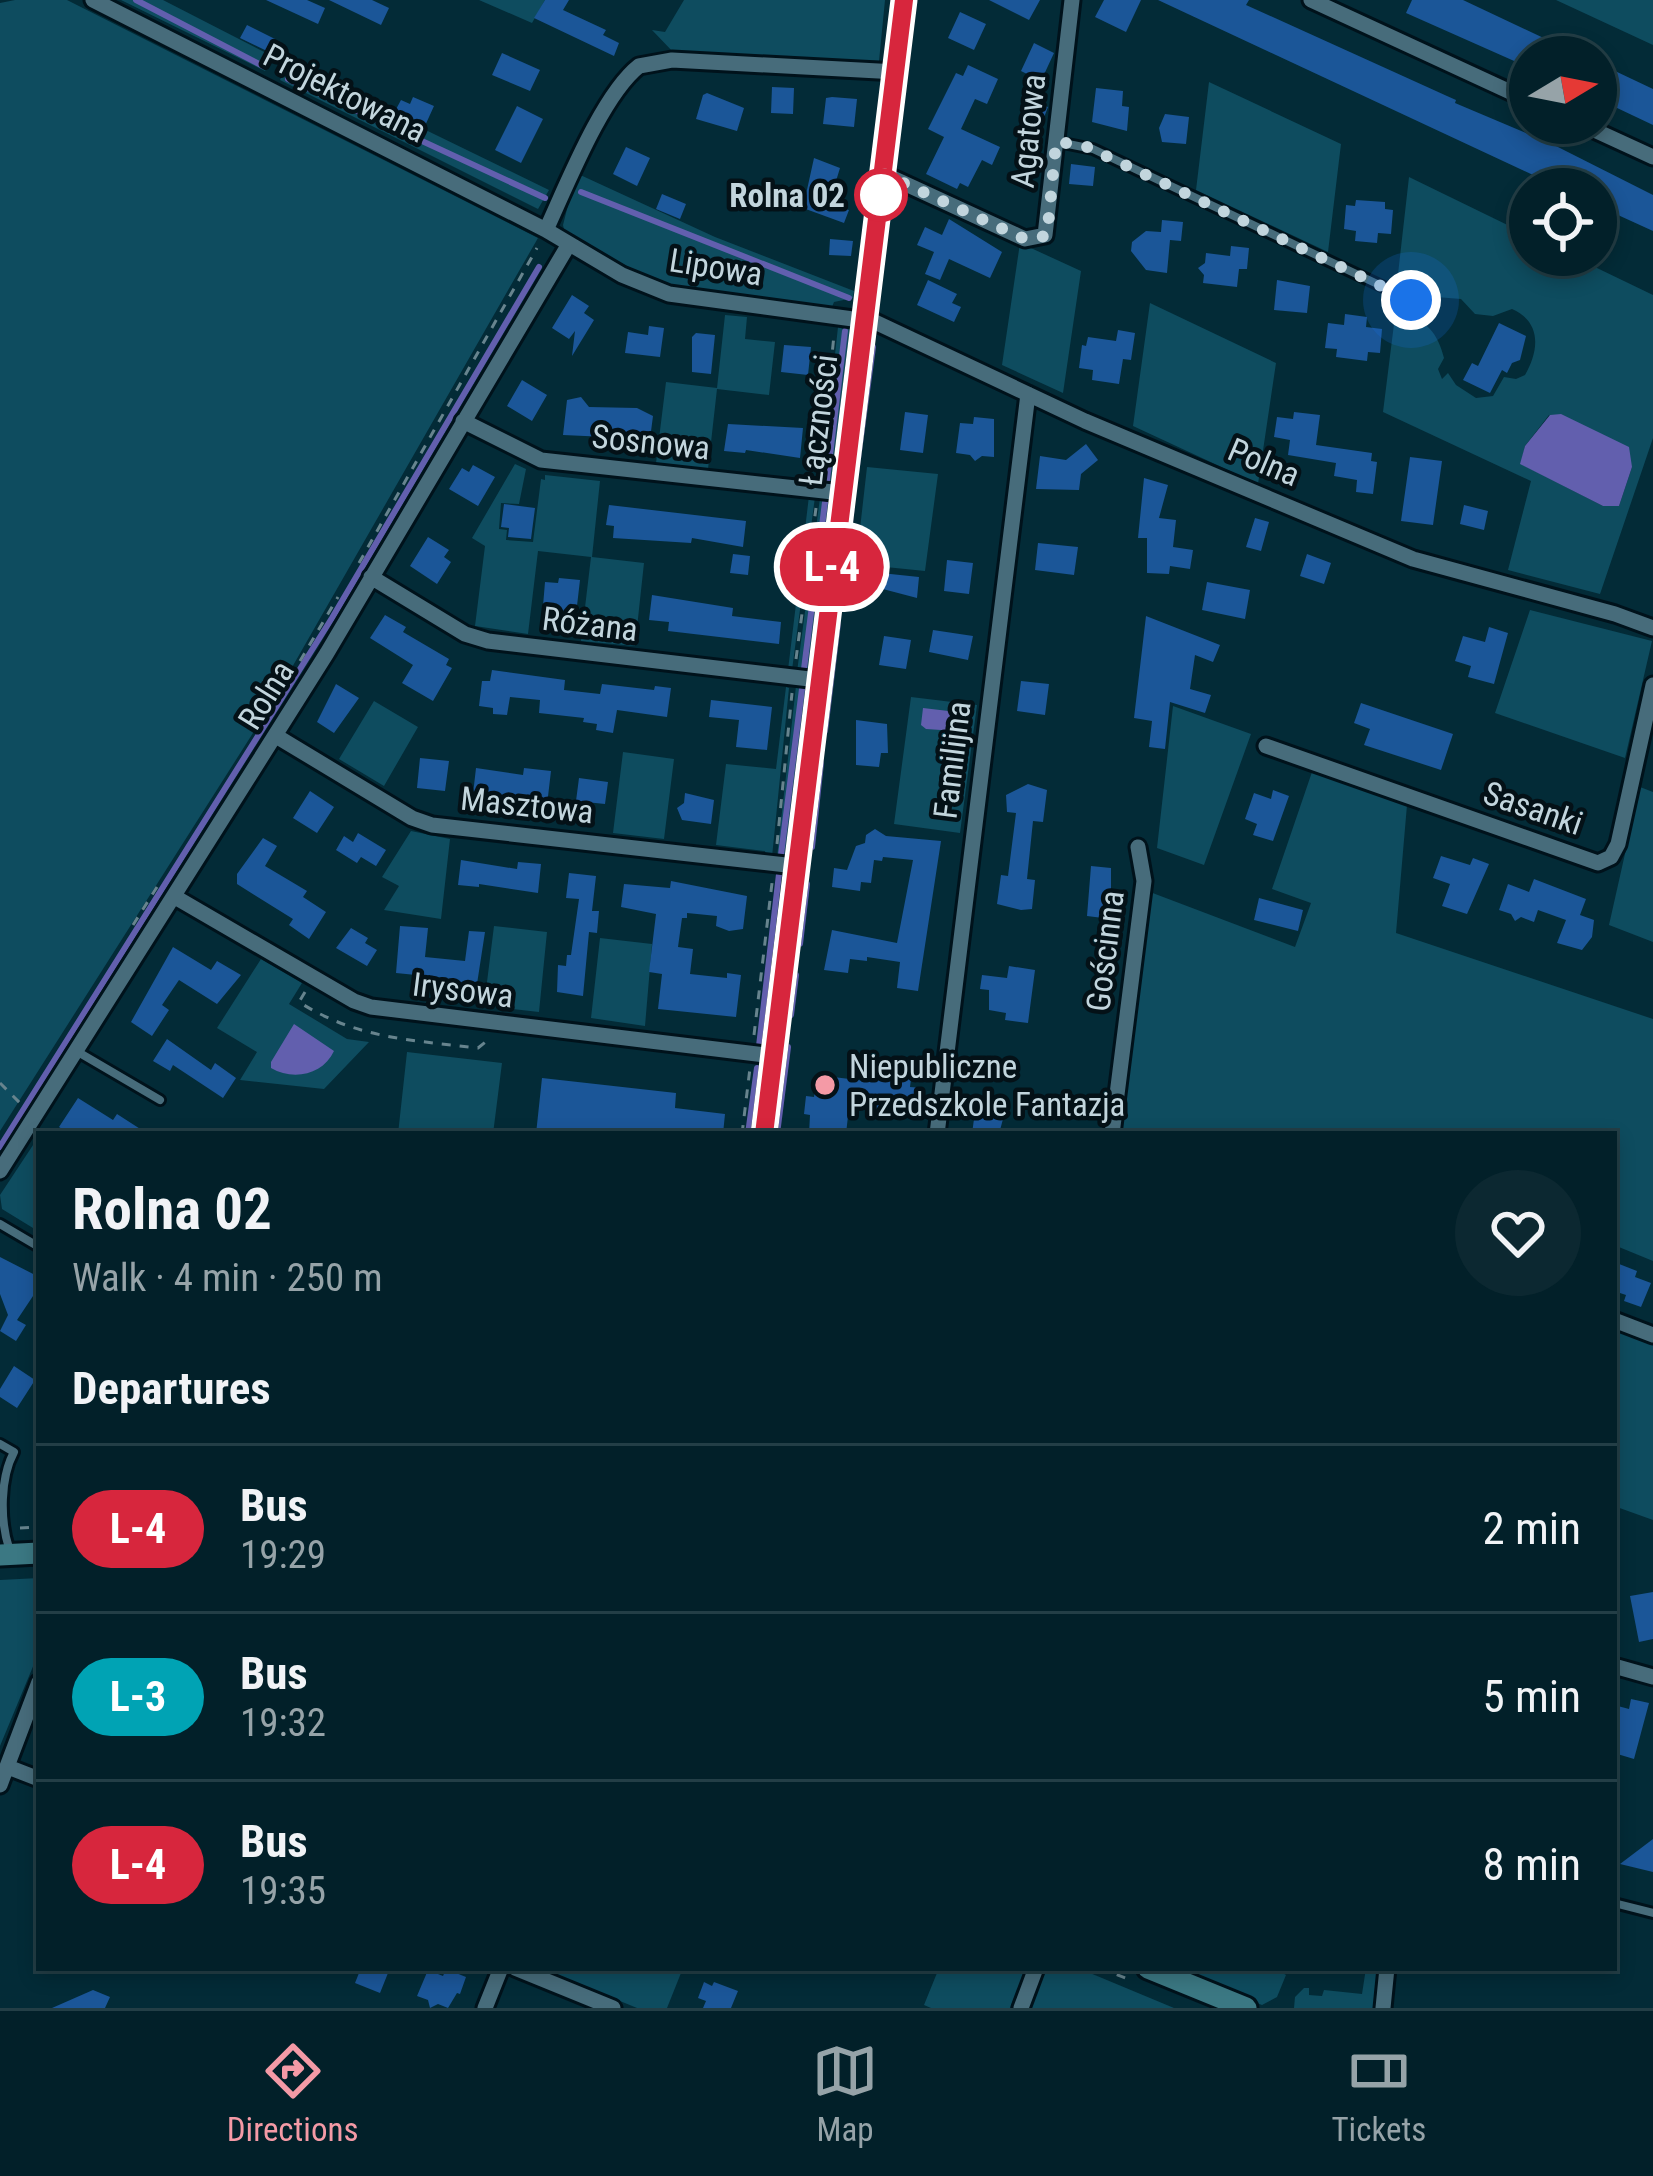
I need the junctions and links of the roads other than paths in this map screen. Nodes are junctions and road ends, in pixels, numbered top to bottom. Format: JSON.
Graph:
{"nodes":[{"id":1,"x":93,"y":0,"type":"edge"},
{"id":2,"x":904,"y":0,"type":"edge"},
{"id":3,"x":1072,"y":0,"type":"edge"},
{"id":4,"x":1311,"y":0,"type":"edge"},
{"id":5,"x":897,"y":71,"type":"junction"},
{"id":6,"x":1509,"y":91,"type":"edge"},
{"id":7,"x":1617,"y":140,"type":"edge"},
{"id":8,"x":1056,"y":142,"type":"junction"},
{"id":9,"x":1653,"y":157,"type":"edge"},
{"id":10,"x":884,"y":174,"type":"junction"},
{"id":11,"x":546,"y":230,"type":"junction"},
{"id":12,"x":569,"y":244,"type":"junction"},
{"id":13,"x":1411,"y":300,"type":"dead end"},
{"id":14,"x":864,"y":319,"type":"junction"},
{"id":15,"x":1028,"y":394,"type":"junction"},
{"id":16,"x":463,"y":422,"type":"junction"},
{"id":17,"x":842,"y":493,"type":"junction"},
{"id":18,"x":371,"y":577,"type":"junction"},
{"id":19,"x":1653,"y":628,"type":"edge"},
{"id":20,"x":818,"y":680,"type":"junction"},
{"id":21,"x":1653,"y":685,"type":"edge"},
{"id":22,"x":276,"y":736,"type":"junction"},
{"id":23,"x":1266,"y":746,"type":"dead end"},
{"id":24,"x":1138,"y":848,"type":"dead end"},
{"id":25,"x":785,"y":865,"type":"junction"},
{"id":26,"x":175,"y":897,"type":"junction"},
{"id":27,"x":77,"y":1051,"type":"junction"},
{"id":28,"x":762,"y":1056,"type":"junction"},
{"id":29,"x":160,"y":1100,"type":"dead end"},
{"id":30,"x":764,"y":1131,"type":"edge"},
{"id":31,"x":938,"y":1131,"type":"edge"},
{"id":32,"x":1112,"y":1131,"type":"edge"},
{"id":33,"x":0,"y":1171,"type":"edge"},
{"id":34,"x":0,"y":1224,"type":"edge"},
{"id":35,"x":36,"y":1245,"type":"edge"},
{"id":36,"x":1617,"y":1321,"type":"edge"},
{"id":37,"x":1653,"y":1335,"type":"edge"},
{"id":38,"x":0,"y":1444,"type":"edge"},
{"id":39,"x":1,"y":1529,"type":"edge"},
{"id":40,"x":7,"y":1555,"type":"edge"},
{"id":41,"x":1617,"y":1667,"type":"edge"},
{"id":42,"x":1653,"y":1677,"type":"edge"},
{"id":43,"x":36,"y":1690,"type":"edge"},
{"id":44,"x":8,"y":1767,"type":"junction"},
{"id":45,"x":36,"y":1779,"type":"edge"},
{"id":46,"x":0,"y":1785,"type":"edge"},
{"id":47,"x":1617,"y":1904,"type":"edge"},
{"id":48,"x":1653,"y":1913,"type":"edge"},
{"id":49,"x":501,"y":1971,"type":"edge"},
{"id":50,"x":522,"y":1971,"type":"edge"},
{"id":51,"x":1035,"y":1971,"type":"edge"},
{"id":52,"x":1155,"y":1971,"type":"edge"},
{"id":53,"x":1387,"y":1971,"type":"edge"},
{"id":54,"x":485,"y":2008,"type":"edge"},
{"id":55,"x":613,"y":2008,"type":"edge"},
{"id":56,"x":1021,"y":2008,"type":"edge"},
{"id":57,"x":1246,"y":2008,"type":"edge"},
{"id":58,"x":1383,"y":2008,"type":"edge"}],
"edges":[{"from":1,"to":11,"type":"street","name":"Projektowana"},
{"from":2,"to":5,"type":"street","name":"Łączności"},
{"from":3,"to":8,"type":"street","name":"Agatowa"},
{"from":4,"to":6,"type":"street"},
{"from":5,"to":10,"type":"street","name":"Łączności"},
{"from":5,"to":11,"type":"street"},
{"from":7,"to":9,"type":"street"},
{"from":8,"to":10,"type":"street","name":"Agatowa"},
{"from":8,"to":13,"type":"lane"},
{"from":10,"to":14,"type":"street","name":"Łączności"},
{"from":11,"to":12,"type":"street","name":"Projektowana"},
{"from":12,"to":14,"type":"street","name":"Lipowa"},
{"from":12,"to":16,"type":"street","name":"Rolna"},
{"from":14,"to":15,"type":"street","name":"Polna"},
{"from":14,"to":17,"type":"street","name":"Łączności"},
{"from":15,"to":19,"type":"street","name":"Polna"},
{"from":15,"to":31,"type":"street","name":"Familijna"},
{"from":16,"to":17,"type":"street","name":"Sosnowa"},
{"from":16,"to":18,"type":"street","name":"Rolna"},
{"from":17,"to":20,"type":"street","name":"Łączności"},
{"from":18,"to":20,"type":"street","name":"Różana"},
{"from":18,"to":22,"type":"street","name":"Rolna"},
{"from":20,"to":25,"type":"street","name":"Łączności"},
{"from":21,"to":23,"type":"street","name":"Sasanki"},
{"from":22,"to":25,"type":"street","name":"Masztowa"},
{"from":22,"to":26,"type":"street","name":"Rolna"},
{"from":24,"to":32,"type":"street","name":"Gościnna"},
{"from":25,"to":28,"type":"street","name":"Łączności"},
{"from":26,"to":27,"type":"street","name":"Rolna"},
{"from":26,"to":28,"type":"street","name":"Irysowa"},
{"from":27,"to":29,"type":"lane"},
{"from":27,"to":33,"type":"street","name":"Rolna"},
{"from":28,"to":30,"type":"street","name":"Łączności"},
{"from":34,"to":35,"type":"lane"},
{"from":36,"to":37,"type":"street"},
{"from":38,"to":39,"type":"lane"},
{"from":39,"to":40,"type":"lane"},
{"from":41,"to":42,"type":"street"},
{"from":43,"to":44,"type":"street"},
{"from":44,"to":45,"type":"street"},
{"from":44,"to":46,"type":"street"},
{"from":47,"to":48,"type":"lane"},
{"from":49,"to":54,"type":"street"},
{"from":50,"to":55,"type":"street"},
{"from":51,"to":56,"type":"street"},
{"from":52,"to":57,"type":"street"},
{"from":53,"to":58,"type":"street"}]}
